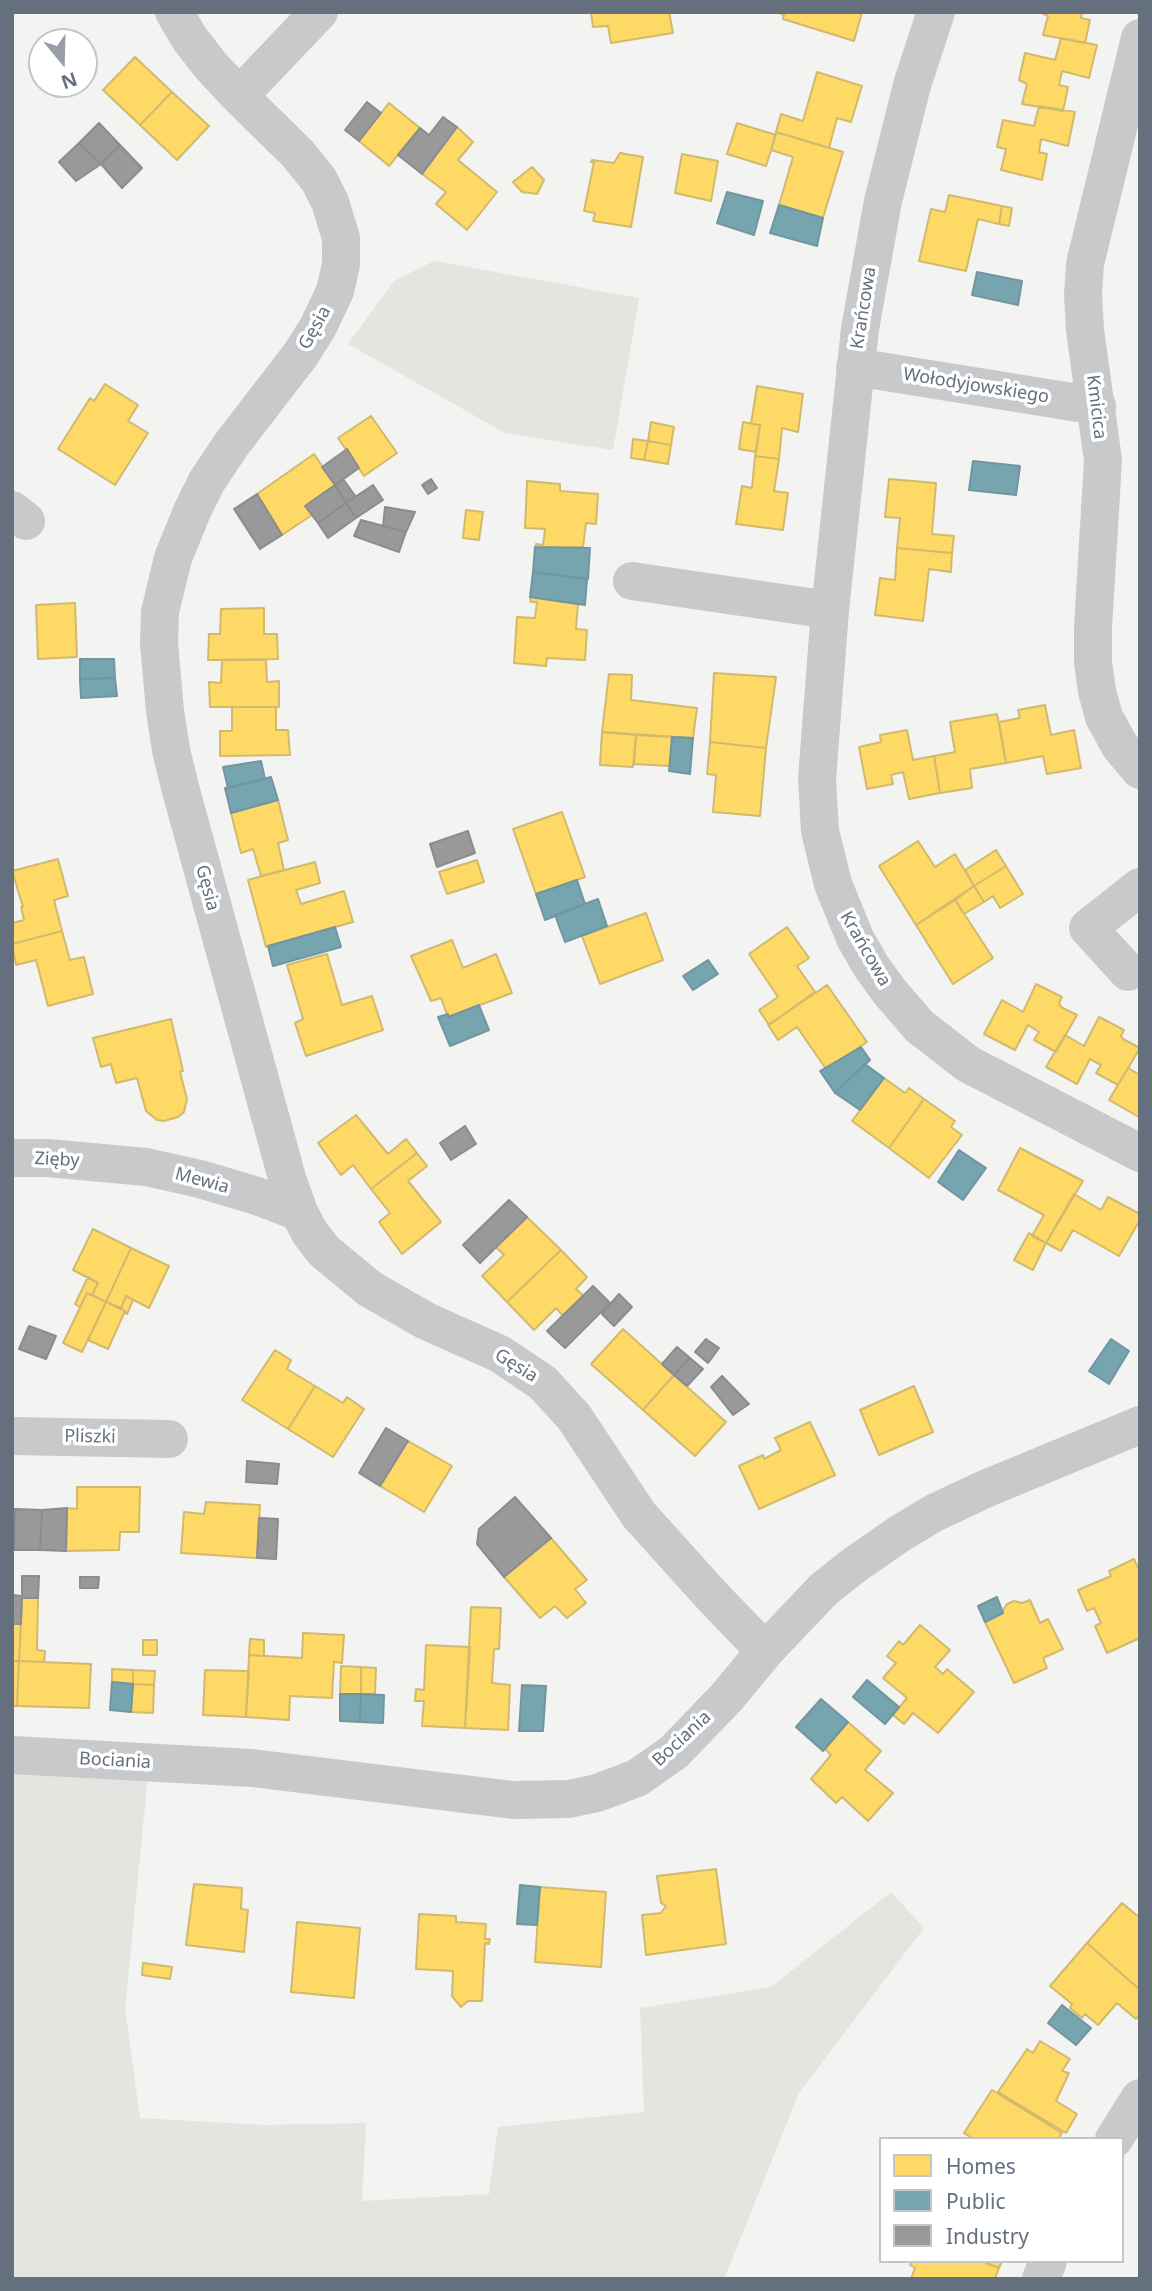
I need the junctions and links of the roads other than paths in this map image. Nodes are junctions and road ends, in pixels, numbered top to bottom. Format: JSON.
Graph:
{"nodes":[{"id":1,"x":174,"y":12,"type":"edge"},
{"id":2,"x":319,"y":12,"type":"edge"},
{"id":3,"x":936,"y":12,"type":"edge"},
{"id":4,"x":1140,"y":38,"type":"edge"},
{"id":5,"x":239,"y":96,"type":"junction"},
{"id":6,"x":855,"y":367,"type":"junction"},
{"id":7,"x":1097,"y":406,"type":"junction"},
{"id":8,"x":632,"y":582,"type":"dead end"},
{"id":9,"x":830,"y":610,"type":"junction"},
{"id":10,"x":1140,"y":770,"type":"edge"},
{"id":11,"x":1140,"y":887,"type":"edge"},
{"id":12,"x":1129,"y":972,"type":"dead end"},
{"id":13,"x":1140,"y":1153,"type":"edge"},
{"id":14,"x":12,"y":1158,"type":"edge"},
{"id":15,"x":101,"y":1162,"type":"joint"},
{"id":16,"x":299,"y":1212,"type":"junction"},
{"id":17,"x":1140,"y":1425,"type":"edge"},
{"id":18,"x":12,"y":1436,"type":"edge"},
{"id":19,"x":169,"y":1439,"type":"dead end"},
{"id":20,"x":765,"y":1651,"type":"junction"},
{"id":21,"x":12,"y":1755,"type":"edge"},
{"id":22,"x":1140,"y":2098,"type":"edge"},
{"id":23,"x":1115,"y":2137,"type":"edge"}],
"edges":[{"from":1,"to":5,"type":"street","name":"Gęsia"},
{"from":2,"to":5,"type":"street"},
{"from":3,"to":6,"type":"street","name":"Krańcowa"},
{"from":4,"to":7,"type":"street","name":"Kmicica"},
{"from":5,"to":16,"type":"street","name":"Gęsia"},
{"from":6,"to":7,"type":"street","name":"Wołodyjowskiego"},
{"from":6,"to":9,"type":"street","name":"Krańcowa"},
{"from":7,"to":10,"type":"street","name":"Kmicica"},
{"from":8,"to":9,"type":"street"},
{"from":9,"to":13,"type":"street","name":"Krańcowa"},
{"from":11,"to":12,"type":"street"},
{"from":14,"to":15,"type":"street","name":"Zięby"},
{"from":15,"to":16,"type":"street","name":"Mewia"},
{"from":16,"to":20,"type":"street","name":"Gęsia"},
{"from":17,"to":20,"type":"street","name":"Bociania"},
{"from":18,"to":19,"type":"street","name":"Pliszki"},
{"from":20,"to":21,"type":"street","name":"Bociania"},
{"from":22,"to":23,"type":"street"}]}
